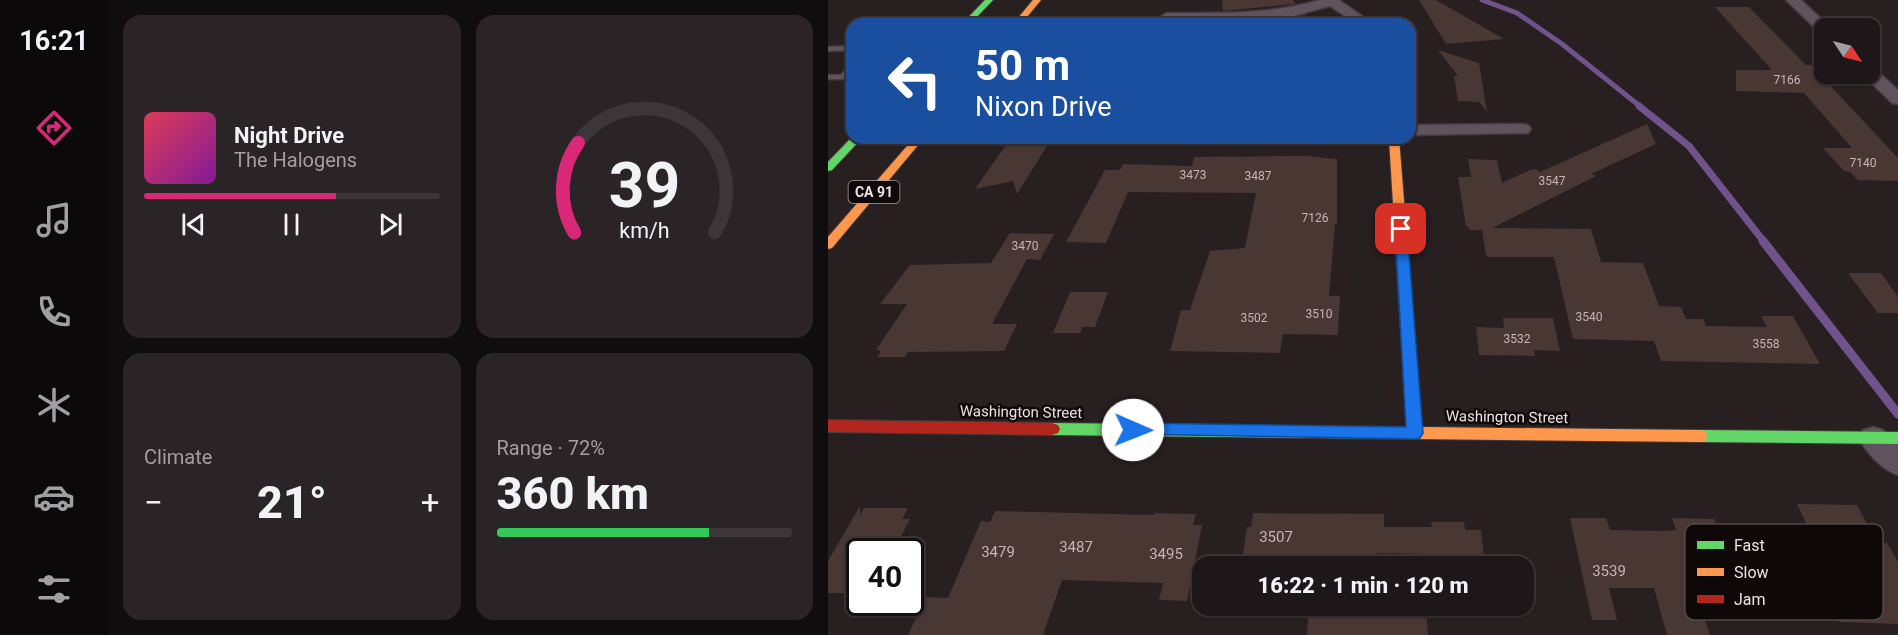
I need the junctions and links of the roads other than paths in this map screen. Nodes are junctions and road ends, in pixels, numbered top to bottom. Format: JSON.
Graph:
{"nodes":[{"id":1,"x":989,"y":0,"type":"edge"},
{"id":2,"x":1037,"y":0,"type":"edge"},
{"id":3,"x":1793,"y":0,"type":"edge"},
{"id":4,"x":1331,"y":1,"type":"edge"},
{"id":5,"x":1167,"y":17,"type":"dead end"},
{"id":6,"x":972,"y":18,"type":"edge"},
{"id":7,"x":1022,"y":18,"type":"edge"},
{"id":8,"x":1357,"y":18,"type":"edge"},
{"id":9,"x":1814,"y":20,"type":"edge"},
{"id":10,"x":846,"y":48,"type":"edge"},
{"id":11,"x":828,"y":49,"type":"edge"},
{"id":12,"x":846,"y":74,"type":"edge"},
{"id":13,"x":828,"y":77,"type":"edge"},
{"id":14,"x":1880,"y":82,"type":"edge"},
{"id":15,"x":1898,"y":99,"type":"edge"},
{"id":16,"x":1522,"y":129,"type":"dead end"},
{"id":17,"x":1416,"y":130,"type":"edge"},
{"id":18,"x":851,"y":144,"type":"edge"},
{"id":19,"x":915,"y":144,"type":"edge"},
{"id":20,"x":1395,"y":144,"type":"edge"},
{"id":21,"x":828,"y":168,"type":"edge"},
{"id":22,"x":828,"y":245,"type":"edge"},
{"id":23,"x":828,"y":426,"type":"edge"},
{"id":24,"x":1415,"y":433,"type":"junction"},
{"id":25,"x":1885,"y":438,"type":"edge"},
{"id":26,"x":1898,"y":463,"type":"edge"}],
"edges":[{"from":1,"to":6,"type":"main road"},
{"from":2,"to":7,"type":"main road"},
{"from":3,"to":9,"type":"street"},
{"from":4,"to":5,"type":"street"},
{"from":4,"to":8,"type":"street"},
{"from":10,"to":11,"type":"lane"},
{"from":12,"to":13,"type":"lane"},
{"from":14,"to":15,"type":"street"},
{"from":16,"to":17,"type":"street"},
{"from":18,"to":21,"type":"main road"},
{"from":19,"to":22,"type":"main road","number":"CA 91"},
{"from":20,"to":24,"type":"main road"},
{"from":23,"to":24,"type":"main road","name":"Washington Street"},
{"from":24,"to":25,"type":"main road","name":"Washington Street"},
{"from":25,"to":26,"type":"street"}]}
